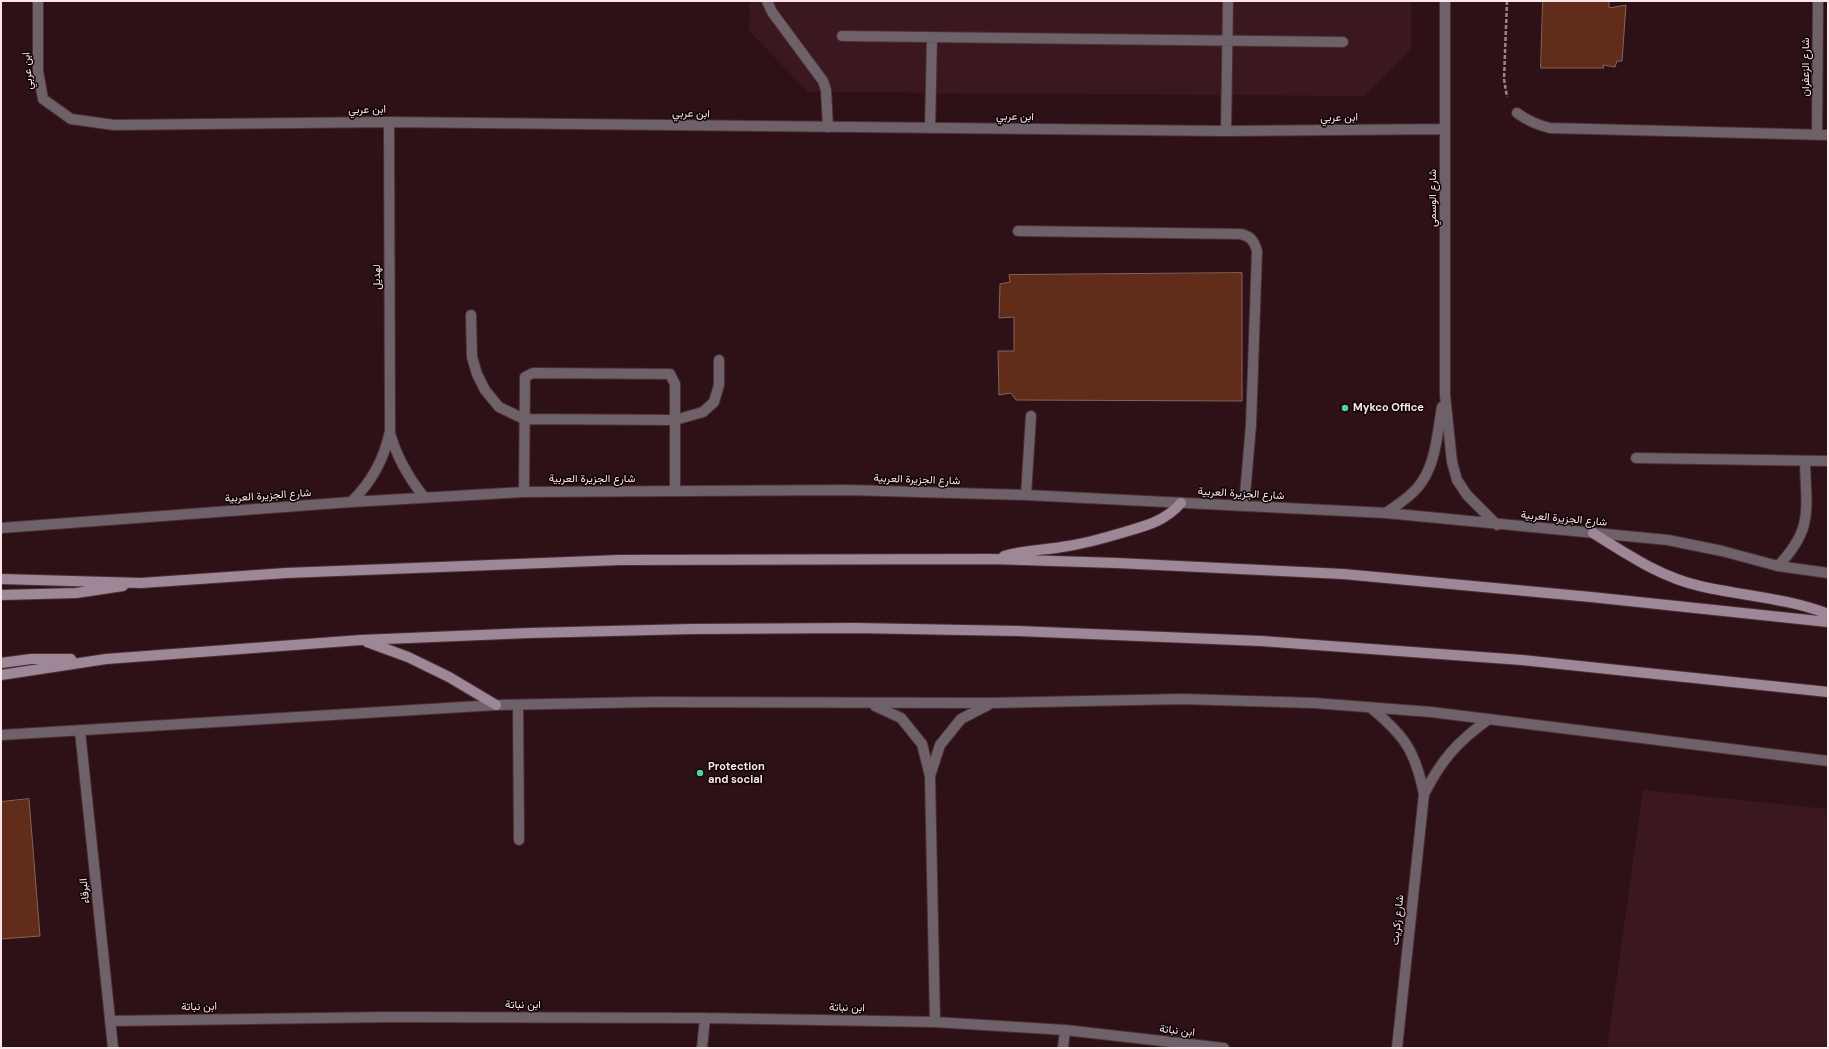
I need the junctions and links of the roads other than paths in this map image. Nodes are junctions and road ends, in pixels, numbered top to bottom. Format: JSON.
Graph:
{"nodes":[{"id":1,"x":38,"y":1,"type":"edge"},
{"id":2,"x":767,"y":1,"type":"edge"},
{"id":3,"x":1228,"y":1,"type":"edge"},
{"id":4,"x":1445,"y":1,"type":"edge"},
{"id":5,"x":1818,"y":1,"type":"edge"},
{"id":6,"x":842,"y":36,"type":"dead end"},
{"id":7,"x":932,"y":38,"type":"junction"},
{"id":8,"x":1227,"y":41,"type":"junction"},
{"id":9,"x":1343,"y":42,"type":"dead end"},
{"id":10,"x":1517,"y":113,"type":"road end"},
{"id":11,"x":389,"y":122,"type":"junction"},
{"id":12,"x":828,"y":127,"type":"junction"},
{"id":13,"x":930,"y":128,"type":"junction"},
{"id":14,"x":1445,"y":129,"type":"junction"},
{"id":15,"x":1226,"y":131,"type":"junction"},
{"id":16,"x":1818,"y":134,"type":"junction"},
{"id":17,"x":1828,"y":135,"type":"edge"},
{"id":18,"x":1018,"y":231,"type":"dead end"},
{"id":19,"x":471,"y":315,"type":"dead end"},
{"id":20,"x":719,"y":360,"type":"dead end"},
{"id":21,"x":1444,"y":395,"type":"junction"},
{"id":22,"x":1031,"y":416,"type":"dead end"},
{"id":23,"x":524,"y":419,"type":"junction"},
{"id":24,"x":674,"y":420,"type":"junction"},
{"id":25,"x":390,"y":431,"type":"junction"},
{"id":26,"x":1636,"y":458,"type":"dead end"},
{"id":27,"x":1828,"y":461,"type":"edge"},
{"id":28,"x":1805,"y":462,"type":"junction"},
{"id":29,"x":675,"y":491,"type":"junction"},
{"id":30,"x":524,"y":492,"type":"junction"},
{"id":31,"x":1026,"y":495,"type":"junction"},
{"id":32,"x":424,"y":497,"type":"junction"},
{"id":33,"x":351,"y":502,"type":"junction"},
{"id":34,"x":1181,"y":503,"type":"junction"},
{"id":35,"x":1244,"y":506,"type":"junction"},
{"id":36,"x":1386,"y":513,"type":"junction"},
{"id":37,"x":1497,"y":525,"type":"junction"},
{"id":38,"x":1,"y":528,"type":"edge"},
{"id":39,"x":1593,"y":533,"type":"junction"},
{"id":40,"x":991,"y":559,"type":"junction"},
{"id":41,"x":1778,"y":566,"type":"junction"},
{"id":42,"x":1828,"y":573,"type":"edge"},
{"id":43,"x":1,"y":579,"type":"edge"},
{"id":44,"x":141,"y":583,"type":"junction"},
{"id":45,"x":1,"y":595,"type":"edge"},
{"id":46,"x":1828,"y":614,"type":"edge"},
{"id":47,"x":1828,"y":622,"type":"edge"},
{"id":48,"x":361,"y":640,"type":"junction"},
{"id":49,"x":106,"y":658,"type":"junction"},
{"id":50,"x":1,"y":663,"type":"edge"},
{"id":51,"x":1,"y":675,"type":"edge"},
{"id":52,"x":1828,"y":692,"type":"edge"},
{"id":53,"x":990,"y":703,"type":"junction"},
{"id":54,"x":871,"y":704,"type":"junction"},
{"id":55,"x":496,"y":705,"type":"junction"},
{"id":56,"x":518,"y":705,"type":"junction"},
{"id":57,"x":1371,"y":708,"type":"junction"},
{"id":58,"x":1489,"y":719,"type":"junction"},
{"id":59,"x":80,"y":731,"type":"junction"},
{"id":60,"x":1,"y":735,"type":"edge"},
{"id":61,"x":1828,"y":761,"type":"edge"},
{"id":62,"x":930,"y":776,"type":"junction"},
{"id":63,"x":1424,"y":794,"type":"junction"},
{"id":64,"x":519,"y":840,"type":"dead end"},
{"id":65,"x":705,"y":1018,"type":"junction"},
{"id":66,"x":110,"y":1020,"type":"junction"},
{"id":67,"x":935,"y":1022,"type":"junction"},
{"id":68,"x":1065,"y":1030,"type":"junction"},
{"id":69,"x":113,"y":1048,"type":"edge"},
{"id":70,"x":702,"y":1048,"type":"edge"},
{"id":71,"x":1063,"y":1048,"type":"edge"},
{"id":72,"x":1224,"y":1048,"type":"edge"},
{"id":73,"x":1397,"y":1048,"type":"edge"}],
"edges":[{"from":1,"to":11,"type":"street","name":"ابن عربي"},
{"from":2,"to":12,"type":"street"},
{"from":3,"to":8,"type":"street"},
{"from":4,"to":14,"type":"street","name":"شارع الوسمي"},
{"from":5,"to":16,"type":"street","name":"شارع الزعفران"},
{"from":6,"to":7,"type":"street"},
{"from":7,"to":8,"type":"street"},
{"from":7,"to":13,"type":"street"},
{"from":8,"to":9,"type":"street"},
{"from":8,"to":15,"type":"street"},
{"from":10,"to":16,"type":"street"},
{"from":11,"to":12,"type":"street","name":"ابن عربي"},
{"from":11,"to":25,"type":"street","name":"لهديل"},
{"from":12,"to":13,"type":"street","name":"ابن عربي"},
{"from":13,"to":15,"type":"street","name":"ابن عربي"},
{"from":14,"to":15,"type":"street","name":"ابن عربي"},
{"from":14,"to":21,"type":"street","name":"شارع الوسمي"},
{"from":16,"to":17,"type":"street"},
{"from":18,"to":35,"type":"street"},
{"from":19,"to":23,"type":"street"},
{"from":20,"to":24,"type":"street"},
{"from":21,"to":36,"type":"street","name":"شارع الوسمي"},
{"from":21,"to":37,"type":"street","name":"شارع الوسمي"},
{"from":22,"to":31,"type":"street"},
{"from":23,"to":24,"type":"street"},
{"from":23,"to":24,"type":"street"},
{"from":23,"to":30,"type":"street"},
{"from":24,"to":29,"type":"street"},
{"from":25,"to":32,"type":"street","name":"لهديل"},
{"from":25,"to":33,"type":"street","name":"لهديل"},
{"from":26,"to":28,"type":"street"},
{"from":27,"to":28,"type":"street"},
{"from":28,"to":41,"type":"street"},
{"from":29,"to":30,"type":"street","name":"شارع الجزيرة العربية"},
{"from":29,"to":31,"type":"street","name":"شارع الجزيرة العربية"},
{"from":30,"to":32,"type":"street","name":"شارع الجزيرة العربية"},
{"from":31,"to":34,"type":"street","name":"شارع الجزيرة العربية"},
{"from":32,"to":33,"type":"street","name":"شارع الجزيرة العربية"},
{"from":33,"to":38,"type":"street","name":"شارع الجزيرة العربية"},
{"from":34,"to":35,"type":"street","name":"شارع الجزيرة العربية"},
{"from":34,"to":40,"type":"main road"},
{"from":35,"to":36,"type":"street","name":"شارع الجزيرة العربية"},
{"from":36,"to":37,"type":"street","name":"شارع الجزيرة العربية"},
{"from":37,"to":39,"type":"street","name":"شارع الجزيرة العربية"},
{"from":39,"to":41,"type":"street","name":"شارع الجزيرة العربية"},
{"from":39,"to":46,"type":"main road"},
{"from":40,"to":44,"type":"main road"},
{"from":40,"to":47,"type":"main road"},
{"from":41,"to":42,"type":"street","name":"شارع الجزيرة العربية"},
{"from":43,"to":44,"type":"main road"},
{"from":44,"to":45,"type":"main road"},
{"from":48,"to":49,"type":"main road"},
{"from":48,"to":52,"type":"main road"},
{"from":48,"to":55,"type":"main road"},
{"from":49,"to":50,"type":"main road"},
{"from":49,"to":51,"type":"main road"},
{"from":53,"to":54,"type":"street"},
{"from":53,"to":57,"type":"street"},
{"from":53,"to":62,"type":"street"},
{"from":54,"to":56,"type":"street"},
{"from":54,"to":62,"type":"street"},
{"from":55,"to":56,"type":"street"},
{"from":55,"to":59,"type":"street"},
{"from":56,"to":64,"type":"street"},
{"from":57,"to":58,"type":"street"},
{"from":57,"to":63,"type":"street","name":"شارع زكريت"},
{"from":58,"to":61,"type":"street"},
{"from":58,"to":63,"type":"street","name":"شارع زكريت"},
{"from":59,"to":60,"type":"street"},
{"from":59,"to":66,"type":"street","name":"البرقاء"},
{"from":62,"to":67,"type":"street"},
{"from":63,"to":73,"type":"street","name":"شارع زكريت"},
{"from":65,"to":66,"type":"street","name":"ابن نباتة"},
{"from":65,"to":67,"type":"street","name":"ابن نباتة"},
{"from":65,"to":70,"type":"street"},
{"from":66,"to":69,"type":"street","name":"البرقاء"},
{"from":67,"to":68,"type":"street","name":"ابن نباتة"},
{"from":68,"to":71,"type":"street"},
{"from":68,"to":72,"type":"street","name":"ابن نباتة"}]}
